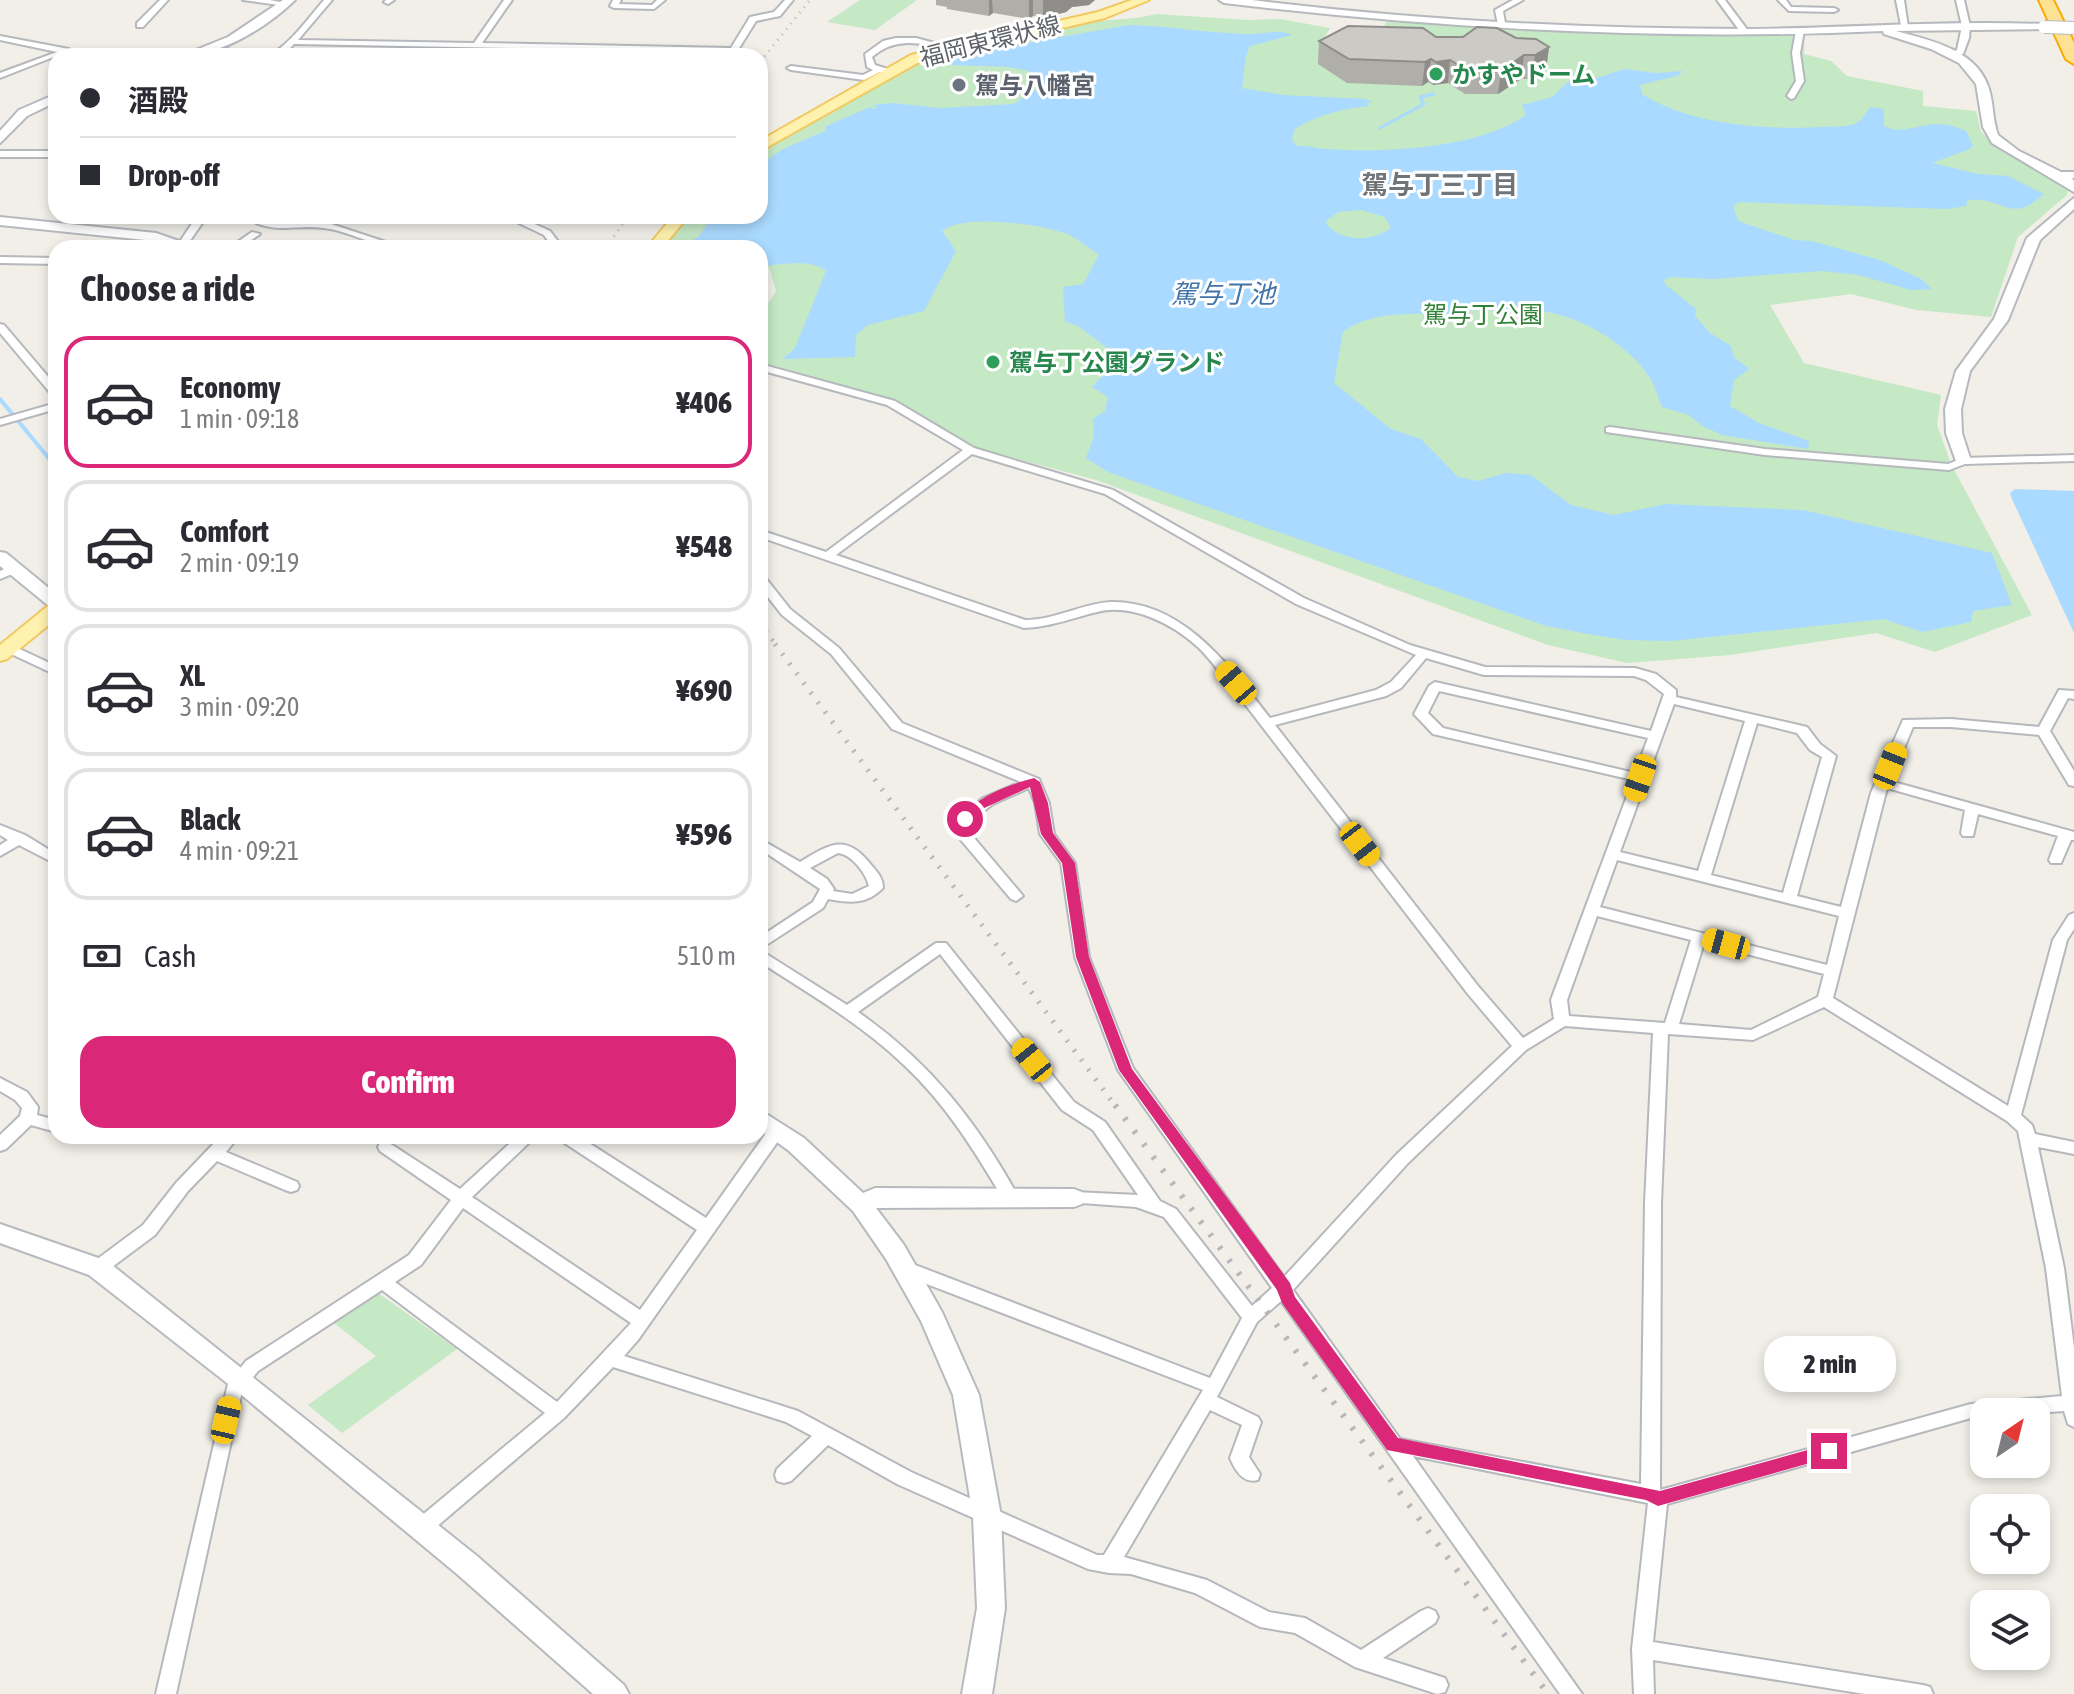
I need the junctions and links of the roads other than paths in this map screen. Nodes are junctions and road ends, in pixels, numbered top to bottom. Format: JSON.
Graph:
{"nodes":[{"id":1,"x":164,"y":0,"type":"edge"},
{"id":2,"x":247,"y":0,"type":"edge"},
{"id":3,"x":328,"y":0,"type":"edge"},
{"id":4,"x":508,"y":0,"type":"edge"},
{"id":5,"x":617,"y":0,"type":"edge"},
{"id":6,"x":661,"y":0,"type":"edge"},
{"id":7,"x":785,"y":0,"type":"edge"},
{"id":8,"x":1143,"y":0,"type":"edge"},
{"id":9,"x":1224,"y":0,"type":"edge"},
{"id":10,"x":1519,"y":0,"type":"edge"},
{"id":11,"x":1721,"y":0,"type":"edge"},
{"id":12,"x":1782,"y":0,"type":"edge"},
{"id":13,"x":1830,"y":0,"type":"edge"},
{"id":14,"x":1900,"y":0,"type":"edge"},
{"id":15,"x":1960,"y":0,"type":"edge"},
{"id":16,"x":2046,"y":0,"type":"edge"},
{"id":17,"x":2063,"y":0,"type":"edge"},
{"id":18,"x":288,"y":2,"type":"edge"},
{"id":19,"x":1834,"y":10,"type":"junction"},
{"id":20,"x":1501,"y":23,"type":"junction"},
{"id":21,"x":1968,"y":24,"type":"junction"},
{"id":22,"x":140,"y":25,"type":"dead end"},
{"id":23,"x":1905,"y":25,"type":"junction"},
{"id":24,"x":1875,"y":27,"type":"junction"},
{"id":25,"x":2074,"y":27,"type":"edge"},
{"id":26,"x":1842,"y":29,"type":"junction"},
{"id":27,"x":1800,"y":31,"type":"junction"},
{"id":28,"x":1745,"y":32,"type":"junction"},
{"id":29,"x":0,"y":38,"type":"edge"},
{"id":30,"x":292,"y":42,"type":"junction"},
{"id":31,"x":477,"y":45,"type":"junction"},
{"id":32,"x":51,"y":48,"type":"edge"},
{"id":33,"x":213,"y":48,"type":"edge"},
{"id":34,"x":286,"y":48,"type":"edge"},
{"id":35,"x":573,"y":48,"type":"edge"},
{"id":36,"x":735,"y":48,"type":"edge"},
{"id":37,"x":949,"y":48,"type":"junction"},
{"id":38,"x":1952,"y":54,"type":"junction"},
{"id":39,"x":48,"y":58,"type":"edge"},
{"id":40,"x":2074,"y":59,"type":"edge"},
{"id":41,"x":791,"y":68,"type":"dead end"},
{"id":42,"x":883,"y":72,"type":"junction"},
{"id":43,"x":0,"y":76,"type":"edge"},
{"id":44,"x":1791,"y":96,"type":"dead end"},
{"id":45,"x":48,"y":102,"type":"edge"},
{"id":46,"x":0,"y":139,"type":"edge"},
{"id":47,"x":768,"y":142,"type":"edge"},
{"id":48,"x":0,"y":154,"type":"edge"},
{"id":49,"x":48,"y":154,"type":"edge"},
{"id":50,"x":2059,"y":175,"type":"junction"},
{"id":51,"x":2074,"y":175,"type":"edge"},
{"id":52,"x":2074,"y":188,"type":"edge"},
{"id":53,"x":2074,"y":202,"type":"edge"},
{"id":54,"x":0,"y":221,"type":"edge"},
{"id":55,"x":266,"y":224,"type":"edge"},
{"id":56,"x":527,"y":224,"type":"edge"},
{"id":57,"x":674,"y":224,"type":"edge"},
{"id":58,"x":255,"y":234,"type":"dead end"},
{"id":59,"x":168,"y":240,"type":"edge"},
{"id":60,"x":246,"y":240,"type":"edge"},
{"id":61,"x":373,"y":240,"type":"edge"},
{"id":62,"x":552,"y":240,"type":"edge"},
{"id":63,"x":661,"y":240,"type":"edge"},
{"id":64,"x":0,"y":260,"type":"edge"},
{"id":65,"x":48,"y":261,"type":"edge"},
{"id":66,"x":0,"y":327,"type":"edge"},
{"id":67,"x":768,"y":369,"type":"edge"},
{"id":68,"x":48,"y":384,"type":"edge"},
{"id":69,"x":48,"y":408,"type":"edge"},
{"id":70,"x":0,"y":422,"type":"edge"},
{"id":71,"x":1610,"y":430,"type":"dead end"},
{"id":72,"x":970,"y":450,"type":"junction"},
{"id":73,"x":2074,"y":458,"type":"edge"},
{"id":74,"x":1963,"y":461,"type":"junction"},
{"id":75,"x":768,"y":536,"type":"edge"},
{"id":76,"x":828,"y":556,"type":"junction"},
{"id":77,"x":4,"y":567,"type":"edge"},
{"id":78,"x":768,"y":589,"type":"edge"},
{"id":79,"x":48,"y":600,"type":"edge"},
{"id":80,"x":48,"y":613,"type":"edge"},
{"id":81,"x":4,"y":652,"type":"edge"},
{"id":82,"x":1423,"y":654,"type":"junction"},
{"id":83,"x":48,"y":668,"type":"edge"},
{"id":84,"x":2074,"y":695,"type":"edge"},
{"id":85,"x":1669,"y":699,"type":"junction"},
{"id":86,"x":1752,"y":719,"type":"junction"},
{"id":87,"x":1266,"y":723,"type":"junction"},
{"id":88,"x":2043,"y":731,"type":"junction"},
{"id":89,"x":1655,"y":736,"type":"junction"},
{"id":90,"x":1640,"y":778,"type":"junction"},
{"id":91,"x":1034,"y":782,"type":"junction"},
{"id":92,"x":2074,"y":782,"type":"edge"},
{"id":93,"x":1883,"y":783,"type":"junction"},
{"id":94,"x":1972,"y":808,"type":"junction"},
{"id":95,"x":0,"y":829,"type":"edge"},
{"id":96,"x":1968,"y":833,"type":"dead end"},
{"id":97,"x":2070,"y":835,"type":"edge"},
{"id":98,"x":20,"y":838,"type":"junction"},
{"id":99,"x":768,"y":848,"type":"edge"},
{"id":100,"x":0,"y":852,"type":"edge"},
{"id":101,"x":48,"y":855,"type":"edge"},
{"id":102,"x":1614,"y":855,"type":"junction"},
{"id":103,"x":2056,"y":860,"type":"dead end"},
{"id":104,"x":800,"y":868,"type":"junction"},
{"id":105,"x":1703,"y":877,"type":"junction"},
{"id":106,"x":825,"y":894,"type":"junction"},
{"id":107,"x":1016,"y":896,"type":"dead end"},
{"id":108,"x":1789,"y":898,"type":"junction"},
{"id":109,"x":1593,"y":910,"type":"junction"},
{"id":110,"x":1849,"y":914,"type":"junction"},
{"id":111,"x":2074,"y":918,"type":"edge"},
{"id":112,"x":1699,"y":937,"type":"junction"},
{"id":113,"x":768,"y":939,"type":"edge"},
{"id":114,"x":768,"y":960,"type":"edge"},
{"id":115,"x":1834,"y":972,"type":"junction"},
{"id":116,"x":1825,"y":1000,"type":"junction"},
{"id":117,"x":846,"y":1013,"type":"junction"},
{"id":118,"x":1562,"y":1021,"type":"junction"},
{"id":119,"x":1666,"y":1027,"type":"junction"},
{"id":120,"x":1521,"y":1046,"type":"junction"},
{"id":121,"x":0,"y":1084,"type":"edge"},
{"id":122,"x":2013,"y":1117,"type":"junction"},
{"id":123,"x":28,"y":1118,"type":"junction"},
{"id":124,"x":48,"y":1124,"type":"edge"},
{"id":125,"x":769,"y":1124,"type":"edge"},
{"id":126,"x":2029,"y":1139,"type":"junction"},
{"id":127,"x":224,"y":1144,"type":"edge"},
{"id":128,"x":519,"y":1144,"type":"edge"},
{"id":129,"x":578,"y":1144,"type":"edge"},
{"id":130,"x":757,"y":1144,"type":"edge"},
{"id":131,"x":0,"y":1145,"type":"edge"},
{"id":132,"x":386,"y":1147,"type":"dead end"},
{"id":133,"x":2074,"y":1148,"type":"edge"},
{"id":134,"x":215,"y":1154,"type":"junction"},
{"id":135,"x":291,"y":1186,"type":"dead end"},
{"id":136,"x":463,"y":1197,"type":"junction"},
{"id":137,"x":1011,"y":1198,"type":"junction"},
{"id":138,"x":1074,"y":1198,"type":"joint"},
{"id":139,"x":861,"y":1205,"type":"junction"},
{"id":140,"x":1154,"y":1206,"type":"junction"},
{"id":141,"x":708,"y":1228,"type":"junction"},
{"id":142,"x":0,"y":1233,"type":"edge"},
{"id":143,"x":98,"y":1268,"type":"junction"},
{"id":144,"x":904,"y":1268,"type":"junction"},
{"id":145,"x":384,"y":1283,"type":"junction"},
{"id":146,"x":1284,"y":1288,"type":"junction"},
{"id":147,"x":1251,"y":1317,"type":"junction"},
{"id":148,"x":642,"y":1321,"type":"junction"},
{"id":149,"x":610,"y":1359,"type":"junction"},
{"id":150,"x":241,"y":1380,"type":"junction"},
{"id":151,"x":1210,"y":1394,"type":"junction"},
{"id":152,"x":2073,"y":1411,"type":"edge"},
{"id":153,"x":558,"y":1413,"type":"junction"},
{"id":154,"x":826,"y":1435,"type":"junction"},
{"id":155,"x":1393,"y":1445,"type":"junction"},
{"id":156,"x":1251,"y":1474,"type":"dead end"},
{"id":157,"x":784,"y":1475,"type":"dead end"},
{"id":158,"x":1654,"y":1496,"type":"junction"},
{"id":159,"x":987,"y":1516,"type":"junction"},
{"id":160,"x":421,"y":1528,"type":"junction"},
{"id":161,"x":1109,"y":1565,"type":"junction"},
{"id":162,"x":1428,"y":1617,"type":"dead end"},
{"id":163,"x":1642,"y":1649,"type":"junction"},
{"id":164,"x":1362,"y":1661,"type":"junction"},
{"id":165,"x":1438,"y":1685,"type":"dead end"},
{"id":166,"x":166,"y":1694,"type":"edge"},
{"id":167,"x":614,"y":1694,"type":"edge"},
{"id":168,"x":977,"y":1694,"type":"edge"},
{"id":169,"x":1572,"y":1694,"type":"edge"},
{"id":170,"x":1644,"y":1694,"type":"edge"},
{"id":171,"x":1923,"y":1694,"type":"edge"}],
"edges":[{"from":1,"to":22,"type":"street"},
{"from":2,"to":18,"type":"street"},
{"from":3,"to":30,"type":"street"},
{"from":4,"to":31,"type":"street"},
{"from":5,"to":6,"type":"street"},
{"from":7,"to":36,"type":"street"},
{"from":8,"to":37,"type":"main road","name":"福岡東環状線"},
{"from":9,"to":20,"type":"street"},
{"from":10,"to":20,"type":"street"},
{"from":11,"to":28,"type":"street"},
{"from":12,"to":19,"type":"street"},
{"from":13,"to":19,"type":"street"},
{"from":14,"to":23,"type":"street"},
{"from":15,"to":21,"type":"street"},
{"from":16,"to":40,"type":"highway"},
{"from":17,"to":25,"type":"highway"},
{"from":18,"to":33,"type":"street"},
{"from":19,"to":26,"type":"street"},
{"from":20,"to":28,"type":"street"},
{"from":21,"to":23,"type":"street"},
{"from":21,"to":25,"type":"street","bridge":true},
{"from":21,"to":38,"type":"street"},
{"from":23,"to":24,"type":"street"},
{"from":24,"to":26,"type":"street"},
{"from":24,"to":38,"type":"street"},
{"from":26,"to":27,"type":"street"},
{"from":27,"to":28,"type":"street"},
{"from":27,"to":44,"type":"street"},
{"from":29,"to":32,"type":"street"},
{"from":30,"to":31,"type":"street"},
{"from":30,"to":34,"type":"street"},
{"from":31,"to":35,"type":"street"},
{"from":37,"to":42,"type":"main road","name":"福岡東環状線"},
{"from":37,"to":42,"type":"street"},
{"from":38,"to":50,"type":"street"},
{"from":39,"to":43,"type":"street"},
{"from":41,"to":42,"type":"street"},
{"from":42,"to":47,"type":"main road","name":"福岡東環状線"},
{"from":45,"to":46,"type":"street"},
{"from":48,"to":49,"type":"street"},
{"from":50,"to":51,"type":"street"},
{"from":50,"to":52,"type":"street"},
{"from":53,"to":74,"type":"street"},
{"from":54,"to":59,"type":"street"},
{"from":55,"to":61,"type":"street"},
{"from":56,"to":62,"type":"street"},
{"from":57,"to":63,"type":"main road"},
{"from":58,"to":60,"type":"street"},
{"from":64,"to":65,"type":"street"},
{"from":66,"to":68,"type":"street"},
{"from":67,"to":72,"type":"street"},
{"from":69,"to":70,"type":"street"},
{"from":71,"to":74,"type":"street"},
{"from":72,"to":76,"type":"street"},
{"from":72,"to":82,"type":"street"},
{"from":73,"to":74,"type":"street"},
{"from":75,"to":76,"type":"street"},
{"from":76,"to":87,"type":"street"},
{"from":77,"to":79,"type":"street"},
{"from":78,"to":91,"type":"street"},
{"from":80,"to":81,"type":"main road"},
{"from":81,"to":83,"type":"street"},
{"from":82,"to":85,"type":"street"},
{"from":82,"to":87,"type":"street"},
{"from":84,"to":88,"type":"street"},
{"from":85,"to":86,"type":"street"},
{"from":85,"to":89,"type":"street"},
{"from":86,"to":105,"type":"street"},
{"from":86,"to":108,"type":"street"},
{"from":87,"to":120,"type":"street"},
{"from":88,"to":92,"type":"street"},
{"from":88,"to":93,"type":"street"},
{"from":89,"to":90,"type":"street"},
{"from":89,"to":90,"type":"street"},
{"from":90,"to":102,"type":"street"},
{"from":91,"to":107,"type":"street"},
{"from":91,"to":146,"type":"street"},
{"from":93,"to":94,"type":"street"},
{"from":93,"to":110,"type":"street"},
{"from":94,"to":96,"type":"street"},
{"from":94,"to":97,"type":"street"},
{"from":95,"to":98,"type":"street"},
{"from":97,"to":103,"type":"street"},
{"from":98,"to":100,"type":"street"},
{"from":98,"to":101,"type":"street"},
{"from":99,"to":104,"type":"street"},
{"from":102,"to":105,"type":"street"},
{"from":102,"to":109,"type":"street"},
{"from":104,"to":106,"type":"street"},
{"from":104,"to":106,"type":"street"},
{"from":105,"to":108,"type":"street"},
{"from":106,"to":113,"type":"street"},
{"from":108,"to":110,"type":"street"},
{"from":109,"to":112,"type":"street"},
{"from":109,"to":118,"type":"street"},
{"from":110,"to":115,"type":"street"},
{"from":111,"to":122,"type":"street"},
{"from":112,"to":115,"type":"street"},
{"from":112,"to":119,"type":"street"},
{"from":114,"to":117,"type":"street"},
{"from":115,"to":116,"type":"street"},
{"from":116,"to":119,"type":"street"},
{"from":116,"to":122,"type":"street"},
{"from":117,"to":137,"type":"street"},
{"from":117,"to":140,"type":"street"},
{"from":118,"to":119,"type":"street"},
{"from":118,"to":120,"type":"street"},
{"from":119,"to":158,"type":"street"},
{"from":120,"to":146,"type":"street"},
{"from":121,"to":123,"type":"street"},
{"from":122,"to":126,"type":"street"},
{"from":123,"to":124,"type":"street"},
{"from":123,"to":131,"type":"street"},
{"from":125,"to":139,"type":"street"},
{"from":126,"to":133,"type":"street"},
{"from":126,"to":152,"type":"street"},
{"from":127,"to":134,"type":"street"},
{"from":128,"to":136,"type":"street"},
{"from":129,"to":141,"type":"street"},
{"from":130,"to":141,"type":"street"},
{"from":132,"to":136,"type":"street"},
{"from":134,"to":135,"type":"street"},
{"from":134,"to":143,"type":"street"},
{"from":136,"to":145,"type":"street"},
{"from":136,"to":148,"type":"street"},
{"from":137,"to":138,"type":"street"},
{"from":137,"to":139,"type":"street"},
{"from":138,"to":140,"type":"street"},
{"from":139,"to":144,"type":"street"},
{"from":140,"to":147,"type":"street"},
{"from":141,"to":148,"type":"street"},
{"from":142,"to":143,"type":"street"},
{"from":143,"to":150,"type":"street"},
{"from":144,"to":151,"type":"street"},
{"from":144,"to":159,"type":"street"},
{"from":145,"to":150,"type":"street"},
{"from":145,"to":153,"type":"street"},
{"from":146,"to":147,"type":"street"},
{"from":146,"to":155,"type":"street"},
{"from":147,"to":151,"type":"street"},
{"from":148,"to":149,"type":"street"},
{"from":149,"to":153,"type":"street"},
{"from":149,"to":154,"type":"street"},
{"from":150,"to":160,"type":"street"},
{"from":150,"to":166,"type":"street"},
{"from":151,"to":156,"type":"street"},
{"from":151,"to":161,"type":"street"},
{"from":152,"to":158,"type":"street"},
{"from":153,"to":160,"type":"street"},
{"from":154,"to":157,"type":"street"},
{"from":154,"to":159,"type":"street"},
{"from":155,"to":158,"type":"street"},
{"from":155,"to":169,"type":"street"},
{"from":158,"to":163,"type":"street"},
{"from":159,"to":161,"type":"street"},
{"from":159,"to":168,"type":"street"},
{"from":160,"to":167,"type":"street"},
{"from":161,"to":164,"type":"street"},
{"from":162,"to":164,"type":"street"},
{"from":163,"to":170,"type":"street"},
{"from":163,"to":171,"type":"street"},
{"from":164,"to":165,"type":"street"}]}
